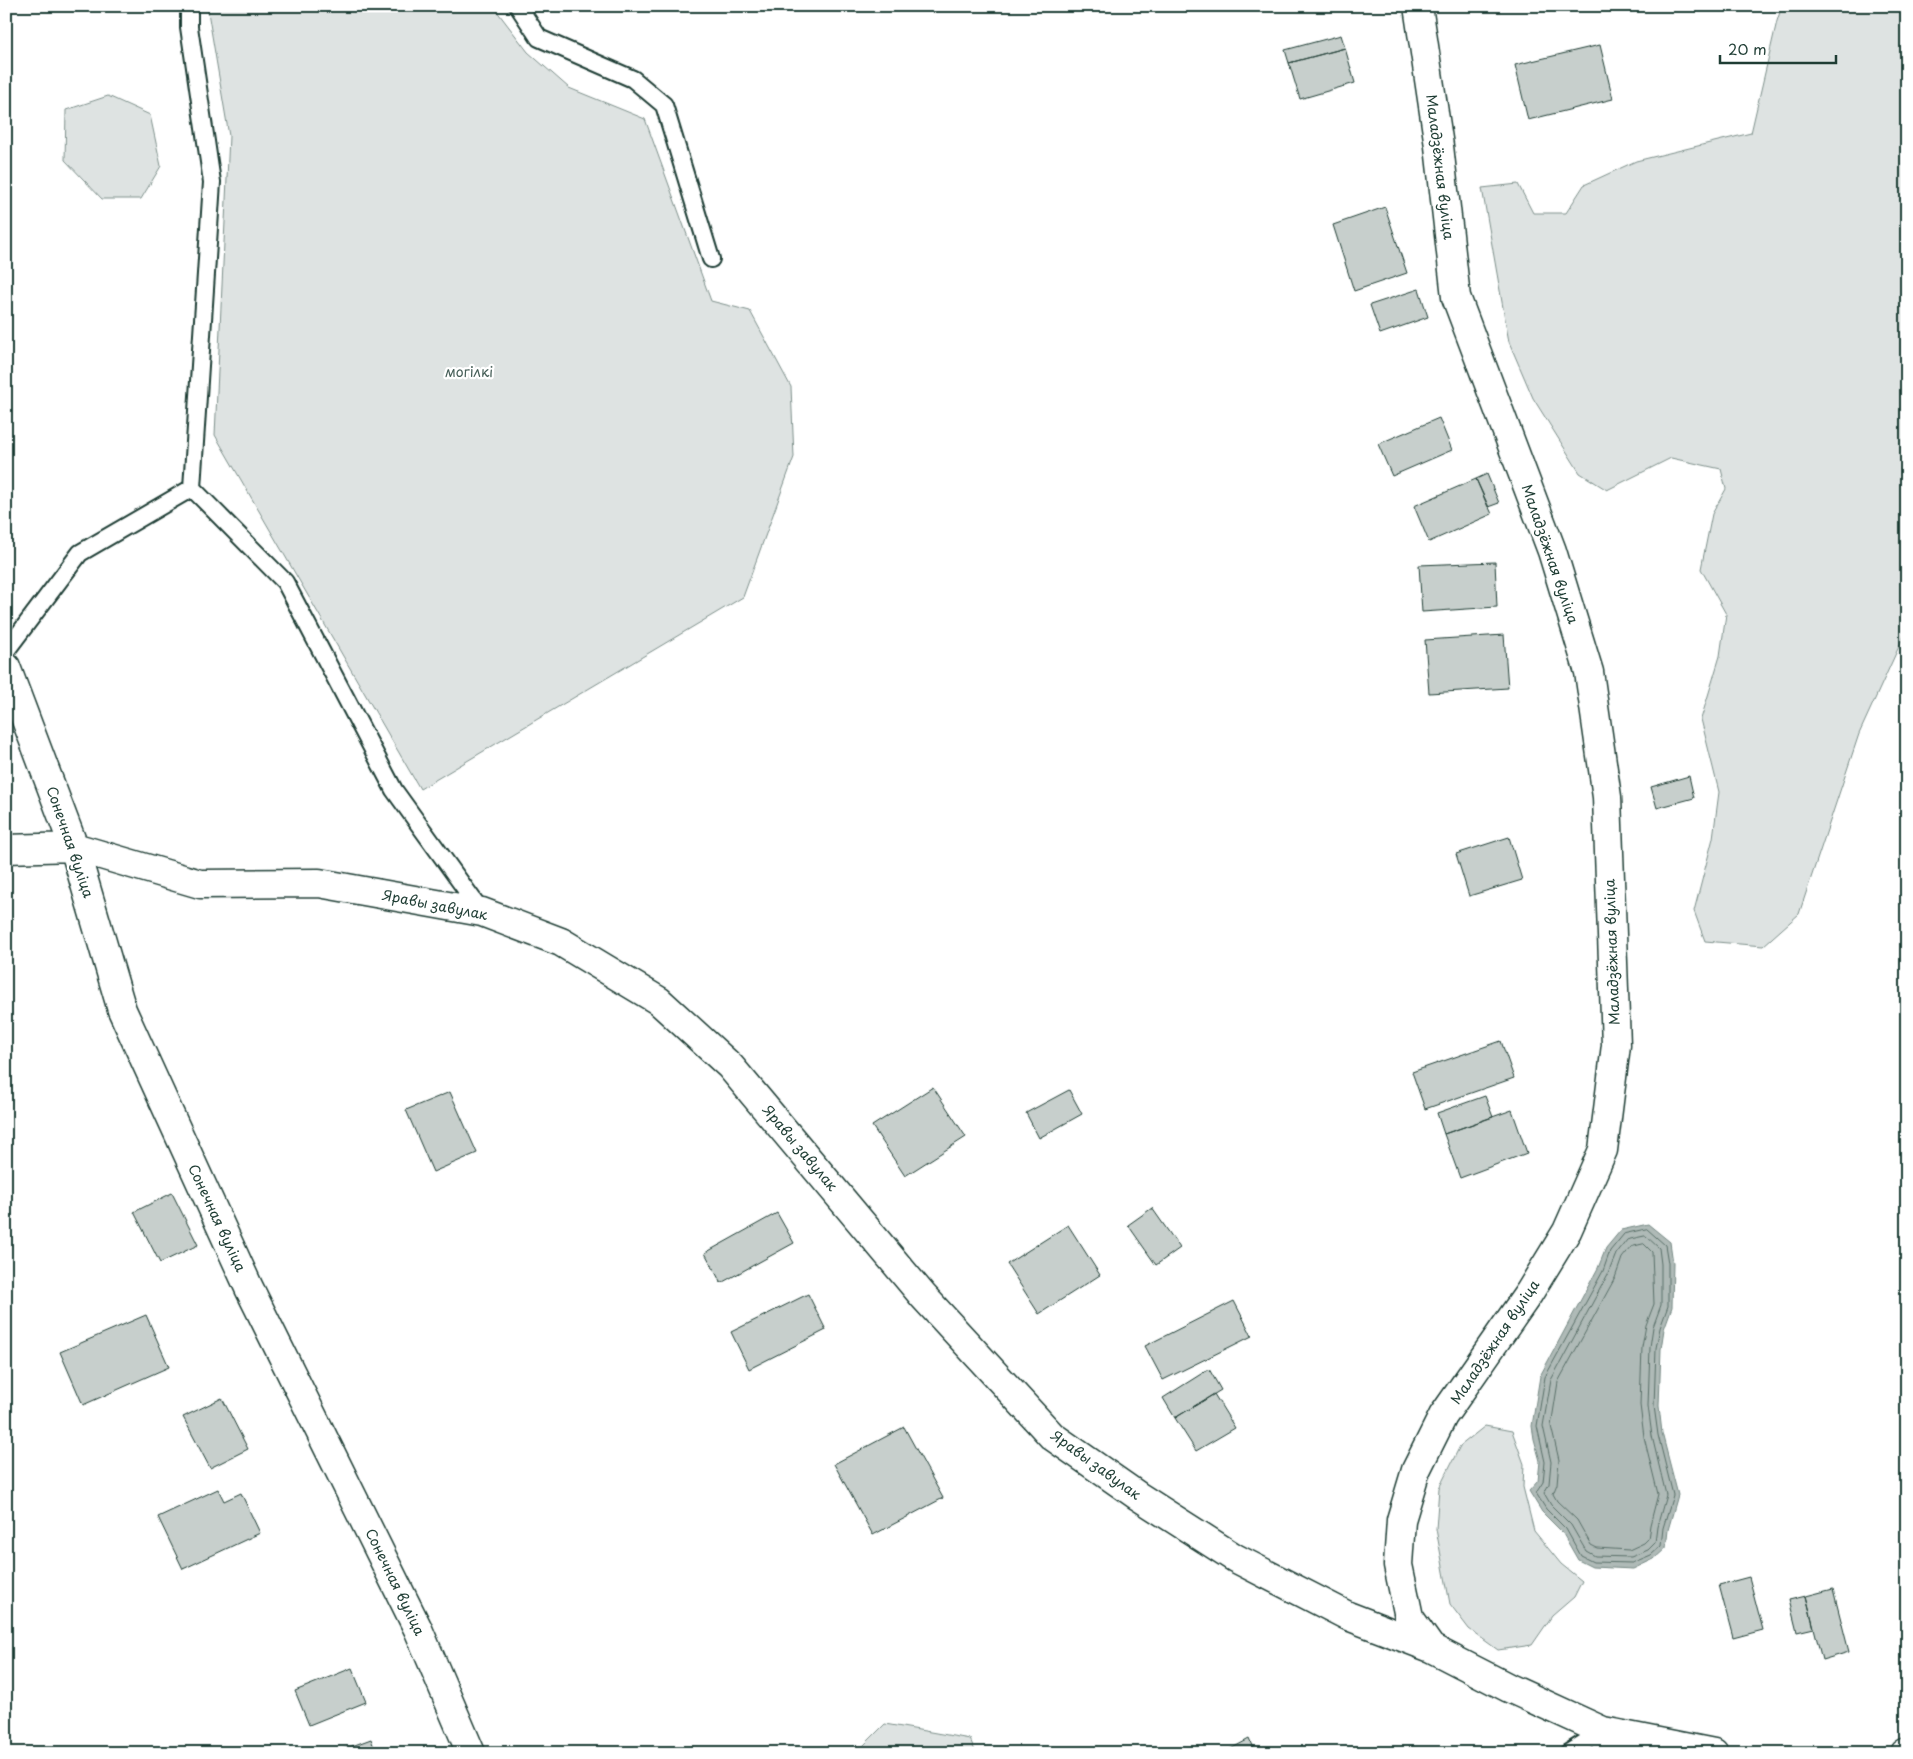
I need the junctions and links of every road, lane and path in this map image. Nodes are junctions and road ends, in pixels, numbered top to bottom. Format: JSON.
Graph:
{"nodes":[{"id":1,"x":190,"y":6,"type":"edge"},
{"id":2,"x":518,"y":6,"type":"edge"},
{"id":3,"x":1418,"y":6,"type":"edge"},
{"id":4,"x":711,"y":259,"type":"dead end"},
{"id":5,"x":192,"y":488,"type":"junction"},
{"id":6,"x":6,"y":651,"type":"edge"},
{"id":7,"x":6,"y":667,"type":"edge"},
{"id":8,"x":74,"y":847,"type":"junction"},
{"id":9,"x":6,"y":849,"type":"edge"},
{"id":10,"x":482,"y":912,"type":"junction"},
{"id":11,"x":1431,"y":1648,"type":"junction"},
{"id":12,"x":1605,"y":1742,"type":"edge"},
{"id":13,"x":471,"y":1753,"type":"edge"},
{"id":14,"x":1568,"y":1753,"type":"edge"},
{"id":15,"x":1714,"y":1753,"type":"edge"}],
"edges":[{"from":1,"to":5,"type":"lane"},
{"from":2,"to":4,"type":"lane"},
{"from":3,"to":11,"type":"street","name":"Маладзёжная вуліца"},
{"from":5,"to":6,"type":"lane"},
{"from":5,"to":10,"type":"lane"},
{"from":7,"to":8,"type":"street","name":"Сонечная вуліца"},
{"from":8,"to":9,"type":"street","name":"Яравы завулак"},
{"from":8,"to":10,"type":"street","name":"Яравы завулак"},
{"from":8,"to":13,"type":"street","name":"Сонечная вуліца"},
{"from":10,"to":11,"type":"street","name":"Яравы завулак"},
{"from":11,"to":12,"type":"street","name":"Маладзёжная вуліца"},
{"from":12,"to":14,"type":"lane"},
{"from":12,"to":15,"type":"street","name":"Маладзёжная вуліца"}]}
